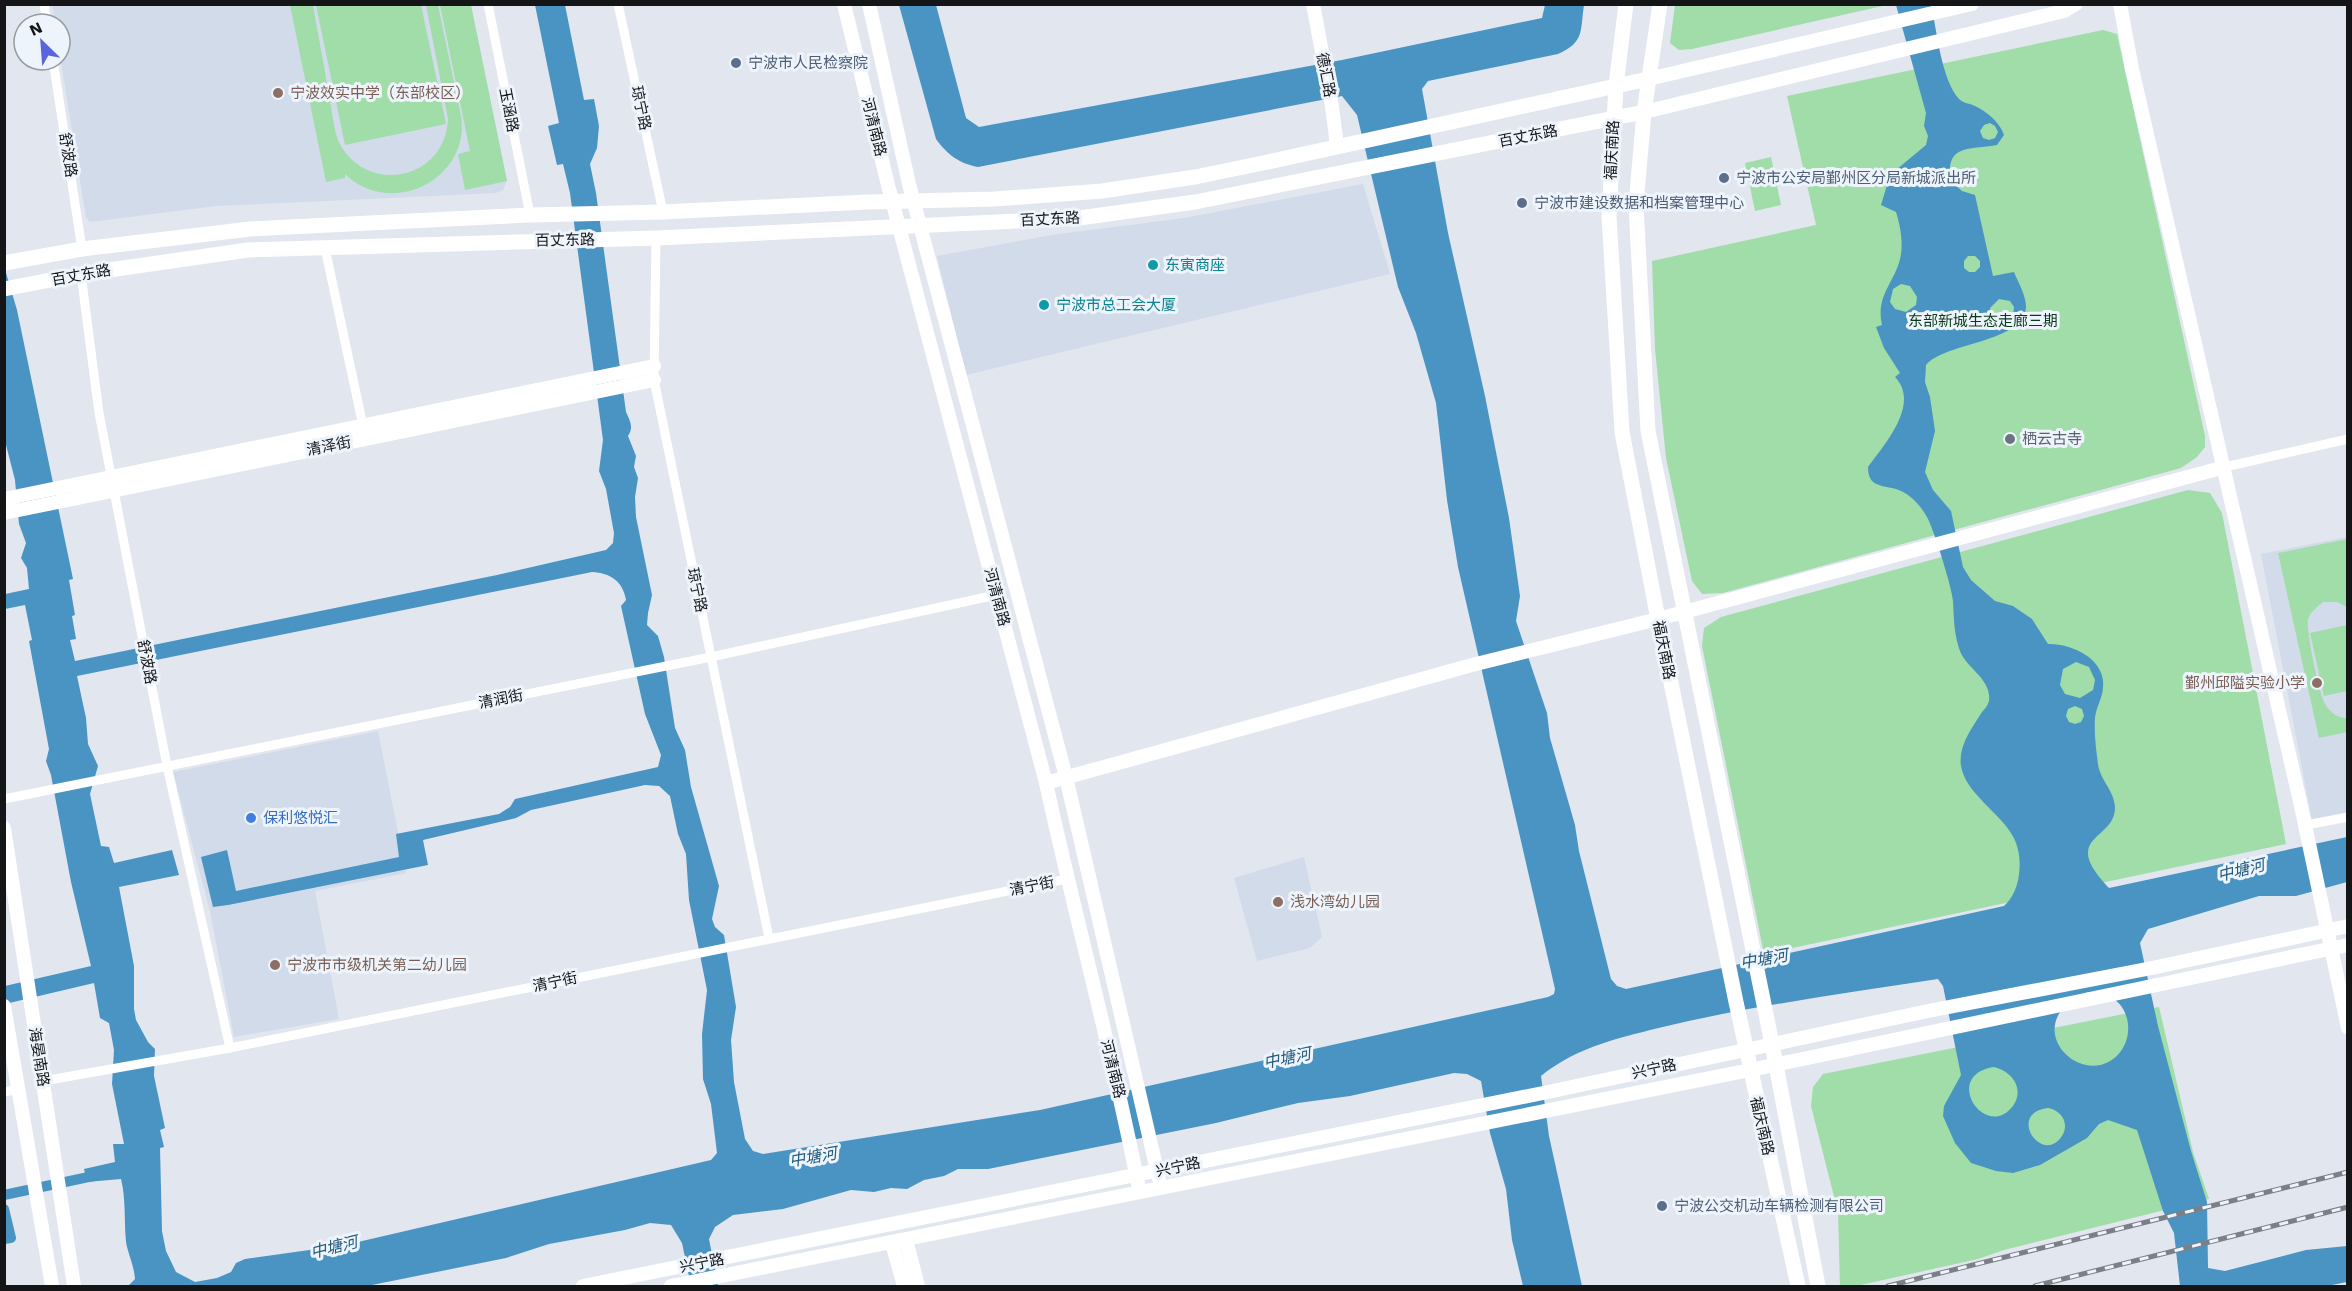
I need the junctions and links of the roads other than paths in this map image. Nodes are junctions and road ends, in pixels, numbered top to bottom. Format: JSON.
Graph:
{"nodes":[{"id":1,"x":488,"y":4,"type":"edge"},
{"id":2,"x":618,"y":4,"type":"edge"},
{"id":3,"x":844,"y":4,"type":"edge"},
{"id":4,"x":869,"y":4,"type":"edge"},
{"id":5,"x":1313,"y":4,"type":"edge"},
{"id":6,"x":1626,"y":4,"type":"edge"},
{"id":7,"x":1660,"y":4,"type":"edge"},
{"id":8,"x":1972,"y":4,"type":"edge"},
{"id":9,"x":2120,"y":4,"type":"edge"},
{"id":10,"x":2070,"y":8,"type":"edge"},
{"id":11,"x":55,"y":72,"type":"edge"},
{"id":12,"x":1648,"y":79,"type":"junction"},
{"id":13,"x":1616,"y":86,"type":"junction"},
{"id":14,"x":1644,"y":112,"type":"junction"},
{"id":15,"x":1614,"y":118,"type":"junction"},
{"id":16,"x":1337,"y":146,"type":"junction"},
{"id":17,"x":914,"y":201,"type":"junction"},
{"id":18,"x":893,"y":202,"type":"junction"},
{"id":19,"x":663,"y":212,"type":"junction"},
{"id":20,"x":530,"y":215,"type":"junction"},
{"id":21,"x":920,"y":226,"type":"junction"},
{"id":22,"x":899,"y":227,"type":"junction"},
{"id":23,"x":656,"y":238,"type":"junction"},
{"id":24,"x":326,"y":248,"type":"junction"},
{"id":25,"x":82,"y":249,"type":"junction"},
{"id":26,"x":4,"y":263,"type":"edge"},
{"id":27,"x":81,"y":274,"type":"junction"},
{"id":28,"x":4,"y":289,"type":"edge"},
{"id":29,"x":654,"y":373,"type":"junction"},
{"id":30,"x":363,"y":426,"type":"junction"},
{"id":31,"x":2348,"y":439,"type":"edge"},
{"id":32,"x":2225,"y":467,"type":"junction"},
{"id":33,"x":113,"y":483,"type":"junction"},
{"id":34,"x":4,"y":499,"type":"edge"},
{"id":35,"x":4,"y":513,"type":"edge"},
{"id":36,"x":996,"y":595,"type":"junction"},
{"id":37,"x":1685,"y":611,"type":"junction"},
{"id":38,"x":1658,"y":619,"type":"junction"},
{"id":39,"x":711,"y":657,"type":"junction"},
{"id":40,"x":167,"y":766,"type":"junction"},
{"id":41,"x":1066,"y":777,"type":"junction"},
{"id":42,"x":1046,"y":783,"type":"junction"},
{"id":43,"x":4,"y":799,"type":"edge"},
{"id":44,"x":2348,"y":817,"type":"edge"},
{"id":45,"x":2306,"y":827,"type":"junction"},
{"id":46,"x":4,"y":828,"type":"edge"},
{"id":47,"x":1066,"y":879,"type":"junction"},
{"id":48,"x":2348,"y":926,"type":"edge"},
{"id":49,"x":2328,"y":930,"type":"junction"},
{"id":50,"x":769,"y":938,"type":"junction"},
{"id":51,"x":2348,"y":945,"type":"edge"},
{"id":52,"x":2332,"y":949,"type":"junction"},
{"id":53,"x":4,"y":1006,"type":"edge"},
{"id":54,"x":2348,"y":1028,"type":"edge"},
{"id":55,"x":1772,"y":1044,"type":"junction"},
{"id":56,"x":231,"y":1048,"type":"junction"},
{"id":57,"x":1746,"y":1050,"type":"junction"},
{"id":58,"x":1776,"y":1064,"type":"junction"},
{"id":59,"x":1750,"y":1070,"type":"junction"},
{"id":60,"x":43,"y":1081,"type":"junction"},
{"id":61,"x":20,"y":1089,"type":"junction"},
{"id":62,"x":4,"y":1092,"type":"edge"},
{"id":63,"x":1158,"y":1170,"type":"junction"},
{"id":64,"x":1137,"y":1175,"type":"junction"},
{"id":65,"x":1161,"y":1188,"type":"junction"},
{"id":66,"x":1140,"y":1192,"type":"junction"},
{"id":67,"x":899,"y":1242,"type":"junction"},
{"id":68,"x":673,"y":1286,"type":"edge"},
{"id":69,"x":52,"y":1287,"type":"edge"},
{"id":70,"x":75,"y":1287,"type":"edge"},
{"id":71,"x":583,"y":1287,"type":"edge"},
{"id":72,"x":904,"y":1287,"type":"edge"},
{"id":73,"x":918,"y":1287,"type":"edge"},
{"id":74,"x":1798,"y":1287,"type":"edge"},
{"id":75,"x":1818,"y":1287,"type":"edge"}],
"edges":[{"from":1,"to":20,"type":"street","name":"玉涵路"},
{"from":2,"to":19,"type":"street","name":"琼宁路"},
{"from":3,"to":18,"type":"main road","name":"河清南路"},
{"from":4,"to":17,"type":"main road","name":"河清南路"},
{"from":5,"to":16,"type":"main road","name":"德汇路"},
{"from":6,"to":13,"type":"main road","name":"福庆南路"},
{"from":7,"to":12,"type":"main road","name":"福庆南路"},
{"from":8,"to":12,"type":"main road","name":"百丈东路"},
{"from":9,"to":32,"type":"main road"},
{"from":10,"to":14,"type":"main road","name":"百丈东路"},
{"from":11,"to":25,"type":"street","name":"舒波路"},
{"from":12,"to":13,"type":"main road","name":"百丈东路"},
{"from":12,"to":14,"type":"main road","name":"福庆南路"},
{"from":13,"to":15,"type":"main road","name":"福庆南路"},
{"from":13,"to":16,"type":"main road","name":"百丈东路"},
{"from":14,"to":15,"type":"main road","name":"百丈东路"},
{"from":14,"to":37,"type":"main road","name":"福庆南路"},
{"from":15,"to":21,"type":"main road","name":"百丈东路"},
{"from":15,"to":38,"type":"main road","name":"福庆南路"},
{"from":16,"to":17,"type":"main road","name":"百丈东路"},
{"from":17,"to":18,"type":"main road","name":"百丈东路"},
{"from":17,"to":21,"type":"main road","name":"河清南路"},
{"from":18,"to":19,"type":"main road","name":"百丈东路"},
{"from":18,"to":22,"type":"main road","name":"河清南路"},
{"from":19,"to":20,"type":"main road","name":"百丈东路"},
{"from":20,"to":25,"type":"main road","name":"百丈东路"},
{"from":21,"to":22,"type":"main road","name":"百丈东路"},
{"from":21,"to":41,"type":"main road","name":"河清南路"},
{"from":22,"to":23,"type":"main road","name":"百丈东路"},
{"from":22,"to":36,"type":"main road","name":"河清南路"},
{"from":23,"to":24,"type":"main road","name":"百丈东路"},
{"from":23,"to":29,"type":"street","name":"琼宁路"},
{"from":24,"to":27,"type":"main road","name":"百丈东路"},
{"from":24,"to":30,"type":"street"},
{"from":25,"to":26,"type":"main road","name":"百丈东路"},
{"from":27,"to":28,"type":"main road","name":"百丈东路"},
{"from":27,"to":33,"type":"street","name":"舒波路"},
{"from":29,"to":30,"type":"main road","name":"清泽街"},
{"from":29,"to":33,"type":"main road","name":"清泽街"},
{"from":29,"to":39,"type":"street","name":"琼宁路"},
{"from":30,"to":33,"type":"main road","name":"清泽街"},
{"from":31,"to":32,"type":"street"},
{"from":32,"to":37,"type":"main road"},
{"from":32,"to":45,"type":"main road"},
{"from":33,"to":34,"type":"main road","name":"清泽街"},
{"from":33,"to":35,"type":"main road","name":"清泽街"},
{"from":33,"to":40,"type":"street","name":"舒波路"},
{"from":36,"to":39,"type":"street","name":"清润街"},
{"from":36,"to":42,"type":"main road","name":"河清南路"},
{"from":37,"to":38,"type":"main road"},
{"from":37,"to":55,"type":"main road","name":"福庆南路"},
{"from":38,"to":41,"type":"main road"},
{"from":38,"to":57,"type":"main road","name":"福庆南路"},
{"from":39,"to":40,"type":"street","name":"清润街"},
{"from":39,"to":50,"type":"street","name":"琼宁路"},
{"from":40,"to":43,"type":"street","name":"清润街"},
{"from":40,"to":56,"type":"street","name":"舒波路"},
{"from":41,"to":42,"type":"main road"},
{"from":41,"to":63,"type":"main road","name":"河清南路"},
{"from":42,"to":47,"type":"main road","name":"河清南路"},
{"from":44,"to":45,"type":"street"},
{"from":45,"to":49,"type":"main road"},
{"from":46,"to":60,"type":"main road","name":"海晏南路"},
{"from":47,"to":50,"type":"street","name":"清宁街"},
{"from":47,"to":64,"type":"main road","name":"河清南路"},
{"from":48,"to":49,"type":"main road","name":"兴宁路"},
{"from":49,"to":52,"type":"main road"},
{"from":49,"to":55,"type":"main road","name":"兴宁路"},
{"from":50,"to":56,"type":"street","name":"清宁街"},
{"from":51,"to":52,"type":"main road"},
{"from":52,"to":54,"type":"main road"},
{"from":52,"to":58,"type":"main road"},
{"from":53,"to":61,"type":"main road","name":"海晏南路"},
{"from":55,"to":57,"type":"main road","name":"兴宁路"},
{"from":55,"to":58,"type":"main road","name":"福庆南路"},
{"from":56,"to":60,"type":"street","name":"清宁街"},
{"from":57,"to":59,"type":"main road","name":"福庆南路"},
{"from":57,"to":63,"type":"main road","name":"兴宁路"},
{"from":58,"to":59,"type":"main road"},
{"from":58,"to":75,"type":"main road","name":"福庆南路"},
{"from":59,"to":65,"type":"main road"},
{"from":59,"to":74,"type":"main road","name":"福庆南路"},
{"from":60,"to":70,"type":"main road","name":"海晏南路"},
{"from":61,"to":62,"type":"street"},
{"from":61,"to":69,"type":"main road","name":"海晏南路"},
{"from":63,"to":64,"type":"main road","name":"兴宁路"},
{"from":63,"to":65,"type":"main road"},
{"from":64,"to":66,"type":"main road","name":"河清南路"},
{"from":64,"to":71,"type":"main road","name":"兴宁路"},
{"from":65,"to":66,"type":"main road"},
{"from":66,"to":67,"type":"main road"},
{"from":67,"to":68,"type":"main road"},
{"from":67,"to":72,"type":"main road"},
{"from":67,"to":73,"type":"main road"}]}
